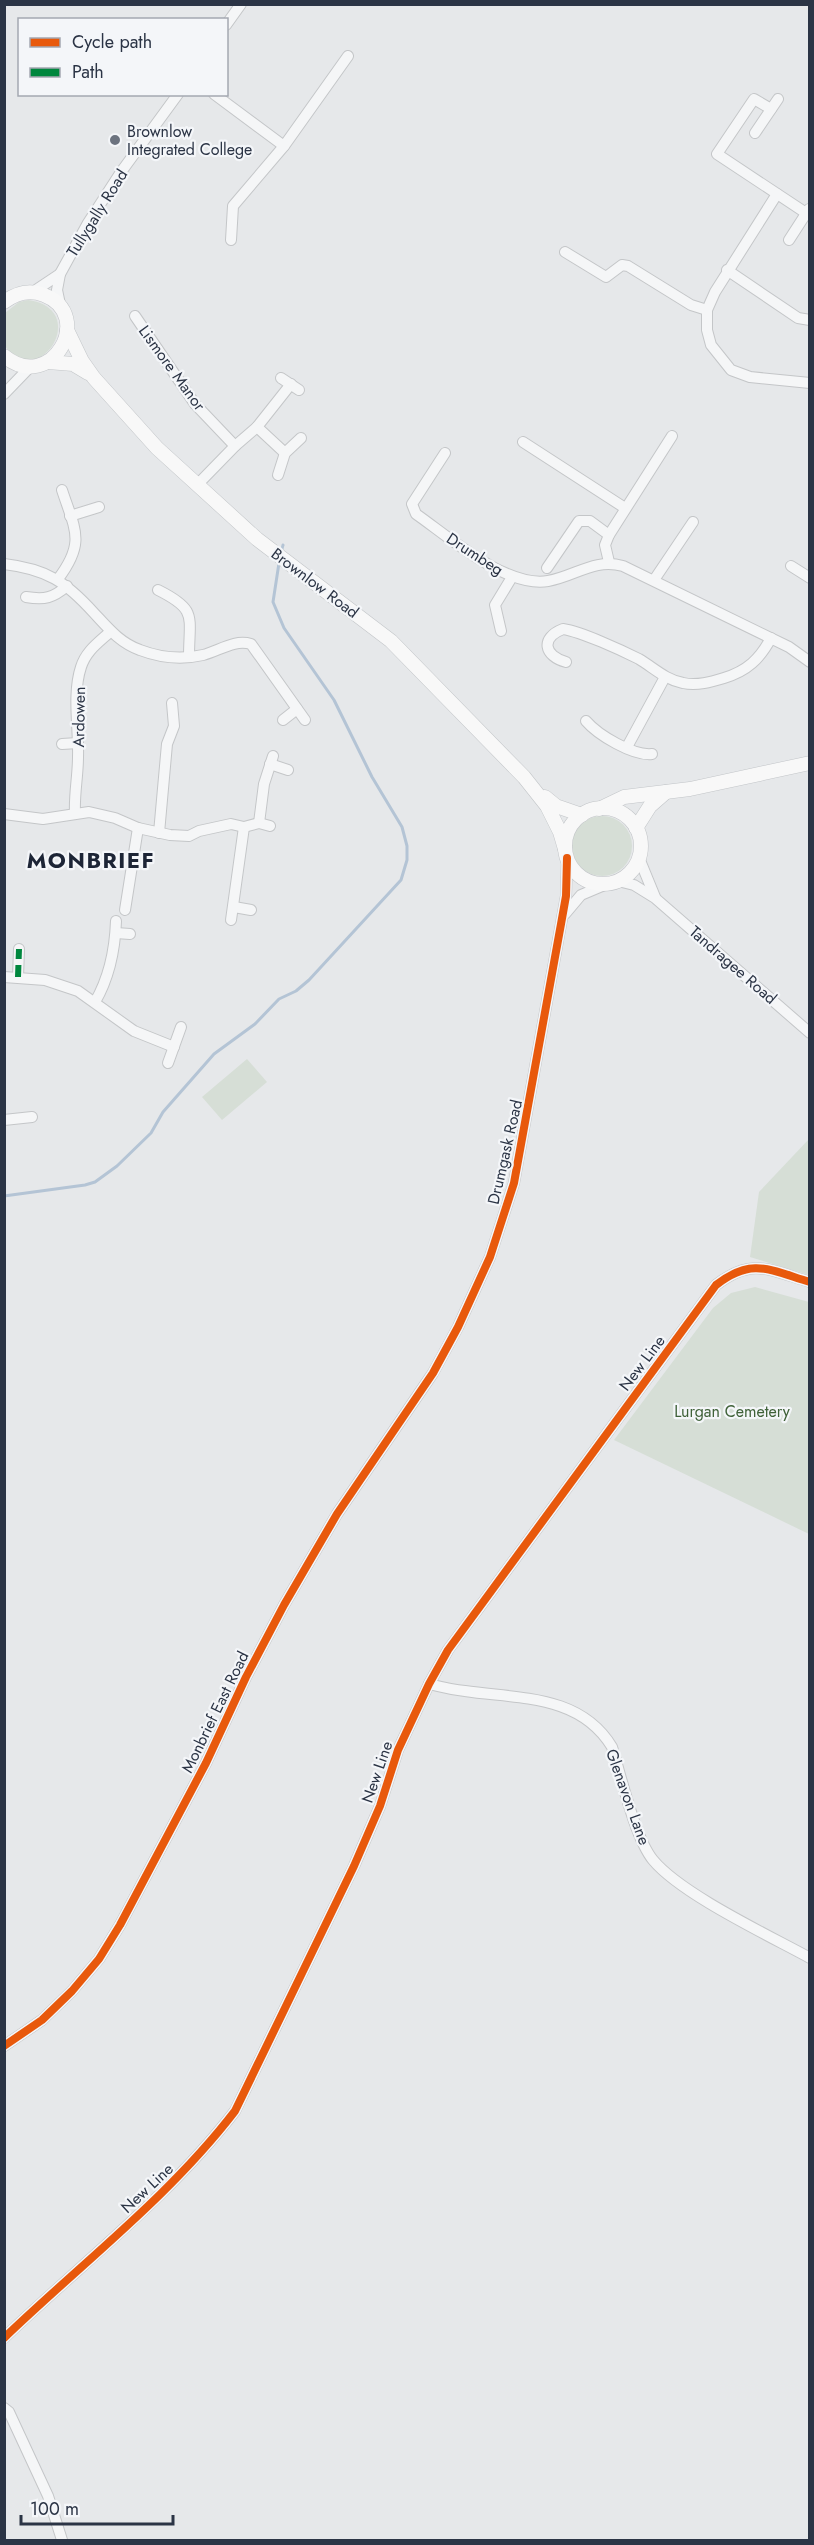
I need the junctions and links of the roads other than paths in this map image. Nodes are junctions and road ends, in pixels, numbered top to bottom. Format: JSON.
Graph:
{"nodes":[{"id":1,"x":241,"y":4,"type":"edge"},
{"id":2,"x":228,"y":23,"type":"edge"},
{"id":3,"x":348,"y":56,"type":"dead end"},
{"id":4,"x":177,"y":96,"type":"edge"},
{"id":5,"x":217,"y":96,"type":"edge"},
{"id":6,"x":778,"y":99,"type":"dead end"},
{"id":7,"x":771,"y":110,"type":"junction"},
{"id":8,"x":755,"y":133,"type":"dead end"},
{"id":9,"x":284,"y":146,"type":"junction"},
{"id":10,"x":777,"y":194,"type":"junction"},
{"id":11,"x":808,"y":211,"type":"edge"},
{"id":12,"x":231,"y":240,"type":"dead end"},
{"id":13,"x":789,"y":240,"type":"dead end"},
{"id":14,"x":565,"y":252,"type":"dead end"},
{"id":15,"x":727,"y":270,"type":"junction"},
{"id":16,"x":60,"y":274,"type":"junction"},
{"id":17,"x":33,"y":292,"type":"junction"},
{"id":18,"x":7,"y":298,"type":"edge"},
{"id":19,"x":61,"y":309,"type":"junction"},
{"id":20,"x":707,"y":310,"type":"junction"},
{"id":21,"x":135,"y":316,"type":"dead end"},
{"id":22,"x":810,"y":320,"type":"edge"},
{"id":23,"x":67,"y":330,"type":"junction"},
{"id":24,"x":4,"y":356,"type":"edge"},
{"id":25,"x":48,"y":362,"type":"junction"},
{"id":26,"x":30,"y":367,"type":"junction"},
{"id":27,"x":94,"y":378,"type":"junction"},
{"id":28,"x":810,"y":383,"type":"edge"},
{"id":29,"x":290,"y":384,"type":"dead end"},
{"id":30,"x":4,"y":394,"type":"edge"},
{"id":31,"x":257,"y":427,"type":"junction"},
{"id":32,"x":672,"y":436,"type":"dead end"},
{"id":33,"x":302,"y":438,"type":"dead end"},
{"id":34,"x":523,"y":442,"type":"dead end"},
{"id":35,"x":234,"y":446,"type":"junction"},
{"id":36,"x":285,"y":453,"type":"junction"},
{"id":37,"x":445,"y":453,"type":"dead end"},
{"id":38,"x":278,"y":476,"type":"dead end"},
{"id":39,"x":197,"y":485,"type":"junction"},
{"id":40,"x":62,"y":490,"type":"dead end"},
{"id":41,"x":99,"y":507,"type":"dead end"},
{"id":42,"x":625,"y":508,"type":"junction"},
{"id":43,"x":70,"y":516,"type":"junction"},
{"id":44,"x":693,"y":522,"type":"dead end"},
{"id":45,"x":609,"y":535,"type":"junction"},
{"id":46,"x":609,"y":562,"type":"junction"},
{"id":47,"x":4,"y":564,"type":"edge"},
{"id":48,"x":791,"y":566,"type":"dead end"},
{"id":49,"x":547,"y":568,"type":"dead end"},
{"id":50,"x":512,"y":577,"type":"junction"},
{"id":51,"x":810,"y":578,"type":"edge"},
{"id":52,"x":654,"y":579,"type":"junction"},
{"id":53,"x":63,"y":582,"type":"junction"},
{"id":54,"x":158,"y":590,"type":"dead end"},
{"id":55,"x":26,"y":597,"type":"dead end"},
{"id":56,"x":501,"y":631,"type":"dead end"},
{"id":57,"x":110,"y":632,"type":"junction"},
{"id":58,"x":771,"y":638,"type":"junction"},
{"id":59,"x":189,"y":657,"type":"junction"},
{"id":60,"x":808,"y":657,"type":"edge"},
{"id":61,"x":566,"y":662,"type":"dead end"},
{"id":62,"x":665,"y":677,"type":"junction"},
{"id":63,"x":172,"y":703,"type":"dead end"},
{"id":64,"x":297,"y":709,"type":"junction"},
{"id":65,"x":283,"y":720,"type":"dead end"},
{"id":66,"x":305,"y":720,"type":"dead end"},
{"id":67,"x":586,"y":721,"type":"dead end"},
{"id":68,"x":78,"y":743,"type":"junction"},
{"id":69,"x":62,"y":744,"type":"dead end"},
{"id":70,"x":627,"y":747,"type":"junction"},
{"id":71,"x":652,"y":754,"type":"dead end"},
{"id":72,"x":810,"y":763,"type":"edge"},
{"id":73,"x":288,"y":770,"type":"dead end"},
{"id":74,"x":534,"y":788,"type":"junction"},
{"id":75,"x":666,"y":792,"type":"junction"},
{"id":76,"x":598,"y":809,"type":"junction"},
{"id":77,"x":75,"y":813,"type":"junction"},
{"id":78,"x":4,"y":814,"type":"edge"},
{"id":79,"x":582,"y":815,"type":"junction"},
{"id":80,"x":244,"y":827,"type":"junction"},
{"id":81,"x":138,"y":828,"type":"junction"},
{"id":82,"x":636,"y":828,"type":"junction"},
{"id":83,"x":159,"y":833,"type":"junction"},
{"id":84,"x":566,"y":854,"type":"junction"},
{"id":85,"x":639,"y":858,"type":"junction"},
{"id":86,"x":613,"y":882,"type":"junction"},
{"id":87,"x":655,"y":898,"type":"junction"},
{"id":88,"x":234,"y":907,"type":"junction"},
{"id":89,"x":125,"y":910,"type":"dead end"},
{"id":90,"x":251,"y":910,"type":"dead end"},
{"id":91,"x":231,"y":920,"type":"dead end"},
{"id":92,"x":116,"y":921,"type":"dead end"},
{"id":93,"x":561,"y":924,"type":"junction"},
{"id":94,"x":116,"y":933,"type":"junction"},
{"id":95,"x":130,"y":934,"type":"dead end"},
{"id":96,"x":19,"y":949,"type":"dead end"},
{"id":97,"x":4,"y":977,"type":"edge"},
{"id":98,"x":18,"y":977,"type":"junction"},
{"id":99,"x":95,"y":1002,"type":"junction"},
{"id":100,"x":181,"y":1027,"type":"dead end"},
{"id":101,"x":810,"y":1033,"type":"edge"},
{"id":102,"x":174,"y":1047,"type":"junction"},
{"id":103,"x":168,"y":1063,"type":"dead end"},
{"id":104,"x":32,"y":1116,"type":"dead end"},
{"id":105,"x":4,"y":1120,"type":"edge"},
{"id":106,"x":810,"y":1282,"type":"edge"},
{"id":107,"x":433,"y":1373,"type":"joint"},
{"id":108,"x":429,"y":1684,"type":"junction"},
{"id":109,"x":810,"y":1958,"type":"edge"},
{"id":110,"x":4,"y":2046,"type":"edge"},
{"id":111,"x":4,"y":2338,"type":"edge"},
{"id":112,"x":4,"y":2408,"type":"edge"},
{"id":113,"x":62,"y":2541,"type":"edge"}],
"edges":[{"from":1,"to":2,"type":"street"},
{"from":3,"to":9,"type":"street"},
{"from":4,"to":16,"type":"street","name":"Tullygally Road"},
{"from":5,"to":9,"type":"street"},
{"from":6,"to":7,"type":"street"},
{"from":7,"to":8,"type":"street"},
{"from":7,"to":10,"type":"street"},
{"from":9,"to":12,"type":"street"},
{"from":10,"to":11,"type":"street"},
{"from":10,"to":15,"type":"street"},
{"from":11,"to":13,"type":"street"},
{"from":14,"to":20,"type":"street"},
{"from":15,"to":20,"type":"street"},
{"from":15,"to":22,"type":"street"},
{"from":16,"to":17,"type":"street"},
{"from":16,"to":19,"type":"street"},
{"from":17,"to":18,"type":"main road"},
{"from":17,"to":19,"type":"main road"},
{"from":19,"to":23,"type":"main road","name":"Brownlow Road"},
{"from":20,"to":28,"type":"street"},
{"from":21,"to":35,"type":"street","name":"Lismore Manor"},
{"from":23,"to":25,"type":"main road"},
{"from":23,"to":27,"type":"main road","name":"Brownlow Road"},
{"from":24,"to":26,"type":"main road"},
{"from":25,"to":26,"type":"main road"},
{"from":25,"to":27,"type":"main road","name":"Brownlow Road"},
{"from":26,"to":30,"type":"street"},
{"from":27,"to":39,"type":"main road","name":"Brownlow Road"},
{"from":29,"to":31,"type":"street"},
{"from":31,"to":35,"type":"street"},
{"from":31,"to":36,"type":"street"},
{"from":32,"to":42,"type":"street"},
{"from":33,"to":36,"type":"street"},
{"from":34,"to":42,"type":"street"},
{"from":35,"to":39,"type":"street"},
{"from":36,"to":38,"type":"street"},
{"from":37,"to":50,"type":"street","name":"Drumbeg"},
{"from":39,"to":74,"type":"main road","name":"Brownlow Road"},
{"from":40,"to":43,"type":"street"},
{"from":41,"to":43,"type":"street"},
{"from":42,"to":45,"type":"street"},
{"from":43,"to":53,"type":"street"},
{"from":44,"to":52,"type":"street"},
{"from":45,"to":46,"type":"street"},
{"from":45,"to":49,"type":"street"},
{"from":46,"to":50,"type":"street","name":"Drumbeg"},
{"from":46,"to":52,"type":"street"},
{"from":47,"to":53,"type":"street"},
{"from":48,"to":51,"type":"street"},
{"from":50,"to":56,"type":"street"},
{"from":52,"to":58,"type":"street"},
{"from":53,"to":55,"type":"street"},
{"from":53,"to":57,"type":"street"},
{"from":54,"to":59,"type":"street"},
{"from":57,"to":59,"type":"street"},
{"from":57,"to":68,"type":"street","name":"Ardowen"},
{"from":58,"to":60,"type":"street"},
{"from":58,"to":62,"type":"street"},
{"from":59,"to":64,"type":"street"},
{"from":61,"to":62,"type":"street"},
{"from":62,"to":70,"type":"street"},
{"from":63,"to":83,"type":"street"},
{"from":64,"to":65,"type":"street"},
{"from":64,"to":66,"type":"street"},
{"from":67,"to":70,"type":"street"},
{"from":68,"to":69,"type":"street"},
{"from":68,"to":77,"type":"street","name":"Ardowen"},
{"from":70,"to":71,"type":"street"},
{"from":72,"to":75,"type":"main road"},
{"from":73,"to":80,"type":"street"},
{"from":74,"to":79,"type":"main road","name":"Brownlow Road"},
{"from":74,"to":84,"type":"main road","name":"Brownlow Road"},
{"from":75,"to":76,"type":"main road"},
{"from":75,"to":82,"type":"main road"},
{"from":76,"to":79,"type":"main road"},
{"from":76,"to":82,"type":"main road"},
{"from":77,"to":78,"type":"street"},
{"from":77,"to":81,"type":"street"},
{"from":79,"to":84,"type":"main road"},
{"from":80,"to":83,"type":"street"},
{"from":80,"to":88,"type":"street"},
{"from":81,"to":83,"type":"street"},
{"from":81,"to":89,"type":"street"},
{"from":82,"to":85,"type":"main road"},
{"from":84,"to":86,"type":"main road"},
{"from":84,"to":93,"type":"street","name":"Drumgask Road"},
{"from":85,"to":86,"type":"main road"},
{"from":85,"to":87,"type":"street","name":"Tandragee Road"},
{"from":86,"to":87,"type":"street","name":"Tandragee Road"},
{"from":86,"to":93,"type":"street"},
{"from":87,"to":101,"type":"street","name":"Tandragee Road"},
{"from":88,"to":90,"type":"street"},
{"from":88,"to":91,"type":"street"},
{"from":92,"to":94,"type":"street"},
{"from":93,"to":107,"type":"street","name":"Drumgask Road"},
{"from":94,"to":95,"type":"street"},
{"from":94,"to":99,"type":"street"},
{"from":96,"to":98,"type":"street"},
{"from":97,"to":98,"type":"street"},
{"from":98,"to":99,"type":"street"},
{"from":99,"to":102,"type":"street"},
{"from":100,"to":102,"type":"street"},
{"from":102,"to":103,"type":"street"},
{"from":104,"to":105,"type":"street"},
{"from":106,"to":108,"type":"street","name":"New Line"},
{"from":107,"to":110,"type":"street","name":"Monbrief East Road"},
{"from":108,"to":109,"type":"street","name":"Glenavon Lane"},
{"from":108,"to":111,"type":"street","name":"New Line"},
{"from":112,"to":113,"type":"street"}]}
